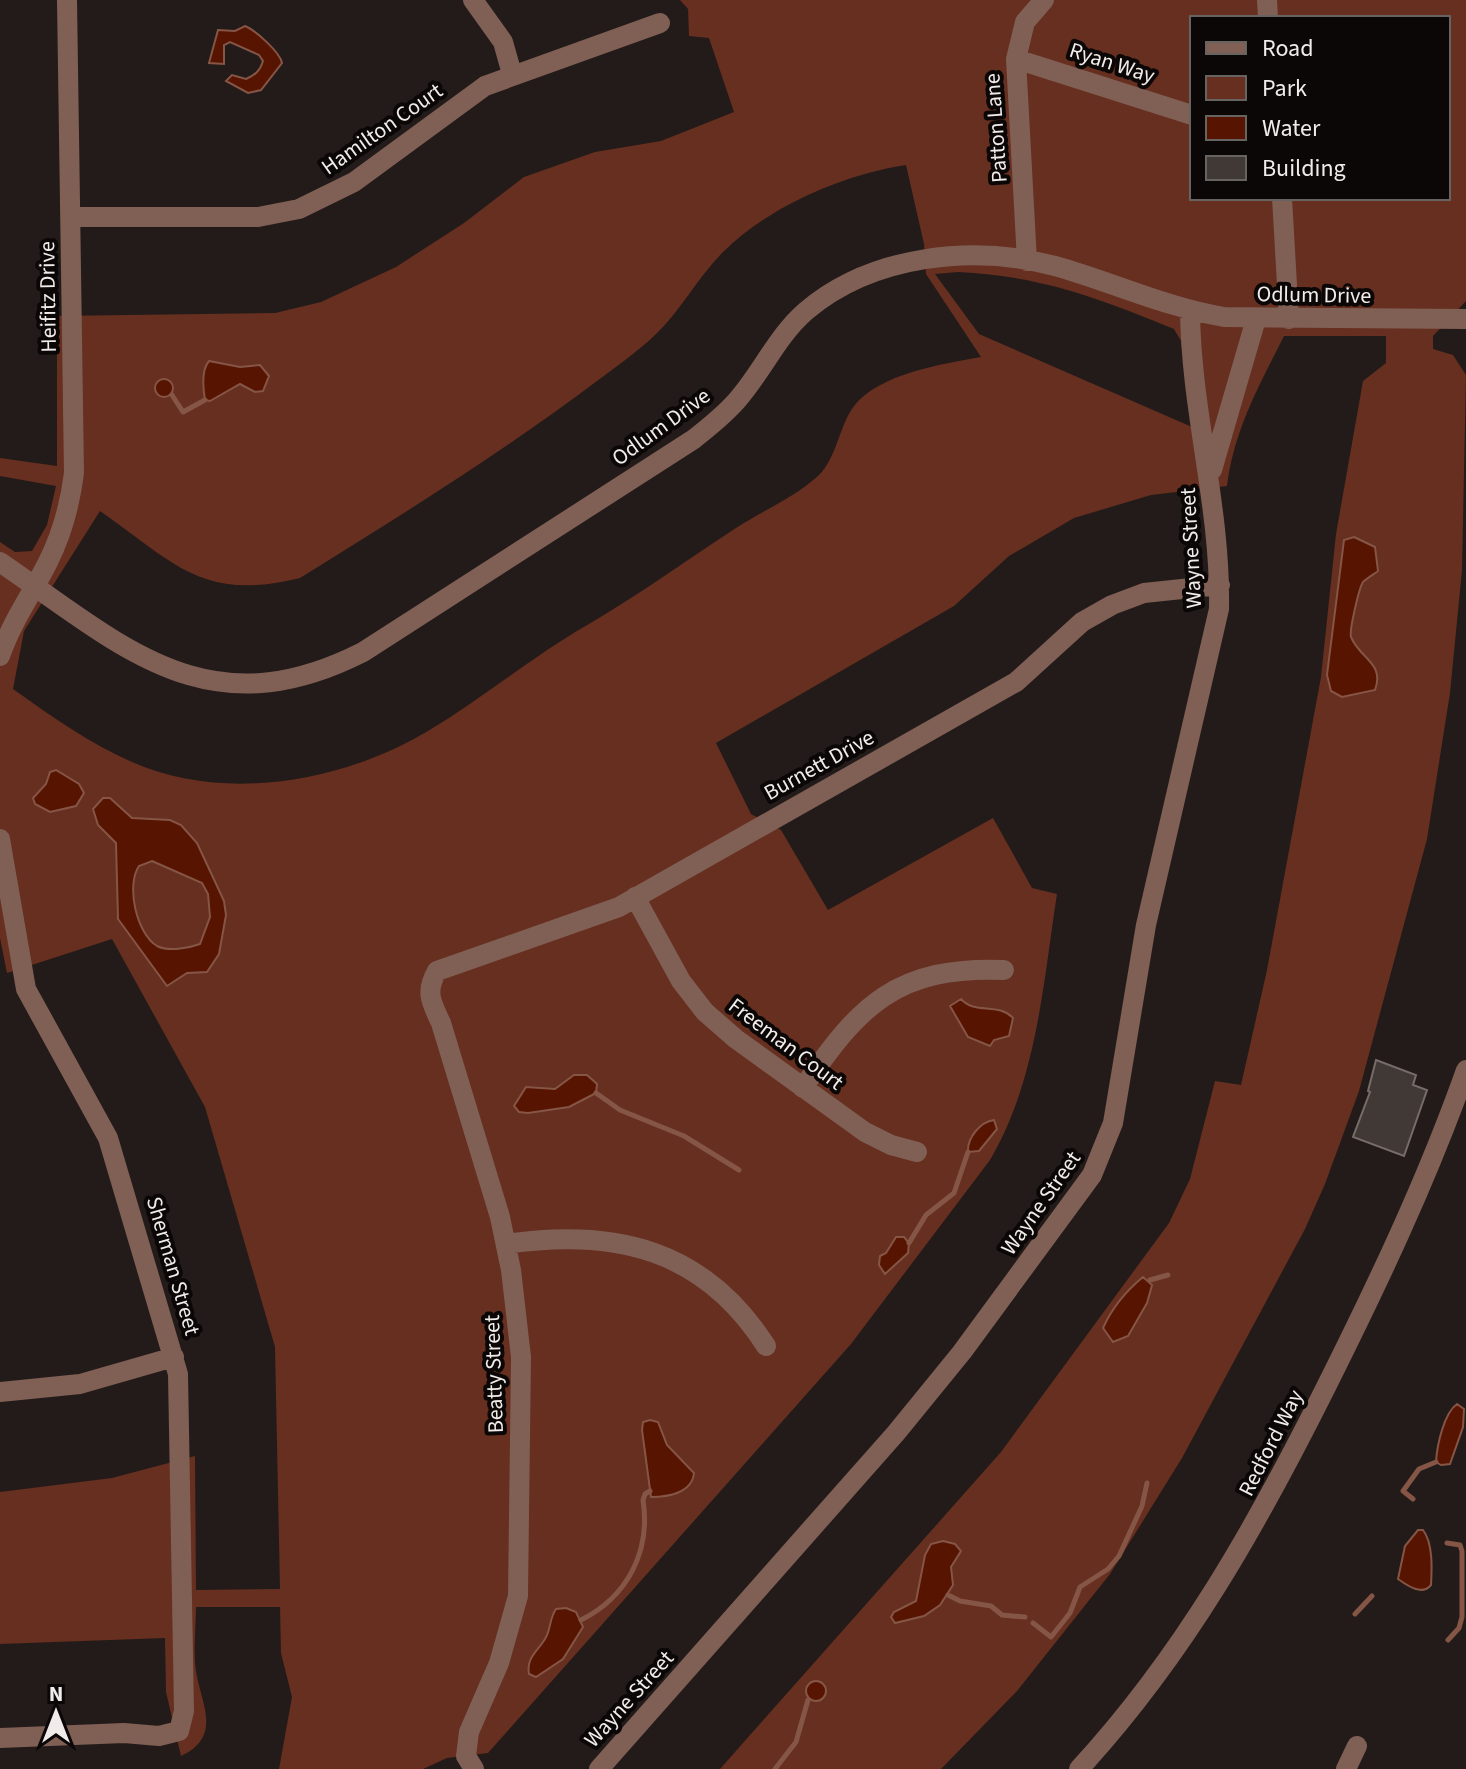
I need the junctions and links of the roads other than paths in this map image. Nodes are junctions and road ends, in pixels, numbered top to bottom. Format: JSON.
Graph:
{"nodes":[{"id":1,"x":67,"y":0,"type":"edge"},
{"id":2,"x":473,"y":0,"type":"edge"},
{"id":3,"x":1044,"y":0,"type":"edge"},
{"id":4,"x":660,"y":23,"type":"dead end"},
{"id":5,"x":1016,"y":59,"type":"junction"},
{"id":6,"x":512,"y":74,"type":"junction"},
{"id":7,"x":1190,"y":114,"type":"edge"},
{"id":8,"x":1282,"y":200,"type":"edge"},
{"id":9,"x":70,"y":217,"type":"junction"},
{"id":10,"x":1027,"y":261,"type":"junction"},
{"id":11,"x":1190,"y":311,"type":"junction"},
{"id":12,"x":1256,"y":319,"type":"junction"},
{"id":13,"x":1289,"y":319,"type":"junction"},
{"id":14,"x":1466,"y":319,"type":"edge"},
{"id":15,"x":1211,"y":474,"type":"junction"},
{"id":16,"x":0,"y":562,"type":"edge"},
{"id":17,"x":34,"y":585,"type":"junction"},
{"id":18,"x":1220,"y":585,"type":"junction"},
{"id":19,"x":0,"y":656,"type":"edge"},
{"id":20,"x":0,"y":839,"type":"edge"},
{"id":21,"x":635,"y":897,"type":"junction"},
{"id":22,"x":7,"y":924,"type":"edge"},
{"id":23,"x":1004,"y":970,"type":"dead end"},
{"id":24,"x":432,"y":979,"type":"joint"},
{"id":25,"x":1466,"y":1070,"type":"edge"},
{"id":26,"x":803,"y":1088,"type":"junction"},
{"id":27,"x":917,"y":1152,"type":"dead end"},
{"id":28,"x":506,"y":1244,"type":"junction"},
{"id":29,"x":766,"y":1346,"type":"dead end"},
{"id":30,"x":174,"y":1357,"type":"junction"},
{"id":31,"x":0,"y":1392,"type":"edge"},
{"id":32,"x":0,"y":1738,"type":"edge"},
{"id":33,"x":1357,"y":1746,"type":"dead end"},
{"id":34,"x":474,"y":1769,"type":"edge"},
{"id":35,"x":599,"y":1769,"type":"edge"},
{"id":36,"x":1079,"y":1769,"type":"edge"},
{"id":37,"x":1346,"y":1769,"type":"edge"}],
"edges":[{"from":1,"to":9,"type":"street","name":"Heifitz Drive"},
{"from":2,"to":6,"type":"street"},
{"from":3,"to":5,"type":"street","name":"Patton Lane"},
{"from":4,"to":6,"type":"street","name":"Hamilton Court"},
{"from":5,"to":7,"type":"street","name":"Ryan Way"},
{"from":5,"to":10,"type":"street","name":"Patton Lane"},
{"from":6,"to":9,"type":"street","name":"Hamilton Court"},
{"from":8,"to":13,"type":"street"},
{"from":9,"to":17,"type":"street","name":"Heifitz Drive"},
{"from":10,"to":11,"type":"street","name":"Odlum Drive"},
{"from":10,"to":17,"type":"street","name":"Odlum Drive"},
{"from":11,"to":12,"type":"street","name":"Odlum Drive"},
{"from":11,"to":15,"type":"street","name":"Wayne Street"},
{"from":12,"to":13,"type":"street","name":"Odlum Drive"},
{"from":12,"to":15,"type":"street","name":"Wayne Street"},
{"from":13,"to":14,"type":"street","name":"Odlum Drive"},
{"from":15,"to":18,"type":"street","name":"Wayne Street"},
{"from":16,"to":17,"type":"street","name":"Odlum Drive"},
{"from":17,"to":19,"type":"street"},
{"from":18,"to":21,"type":"street","name":"Burnett Drive"},
{"from":18,"to":35,"type":"street","name":"Wayne Street"},
{"from":20,"to":22,"type":"street","name":"Sherman Street"},
{"from":21,"to":24,"type":"street","name":"Burnett Drive"},
{"from":21,"to":26,"type":"street","name":"Freeman Court"},
{"from":22,"to":30,"type":"street","name":"Sherman Street"},
{"from":23,"to":26,"type":"street"},
{"from":24,"to":28,"type":"street","name":"Beatty Street"},
{"from":25,"to":36,"type":"street","name":"Redford Way"},
{"from":26,"to":27,"type":"street","name":"Freeman Court"},
{"from":28,"to":29,"type":"street"},
{"from":28,"to":34,"type":"street","name":"Beatty Street"},
{"from":30,"to":31,"type":"street"},
{"from":30,"to":32,"type":"street","name":"Sherman Street"},
{"from":33,"to":37,"type":"street"}]}
